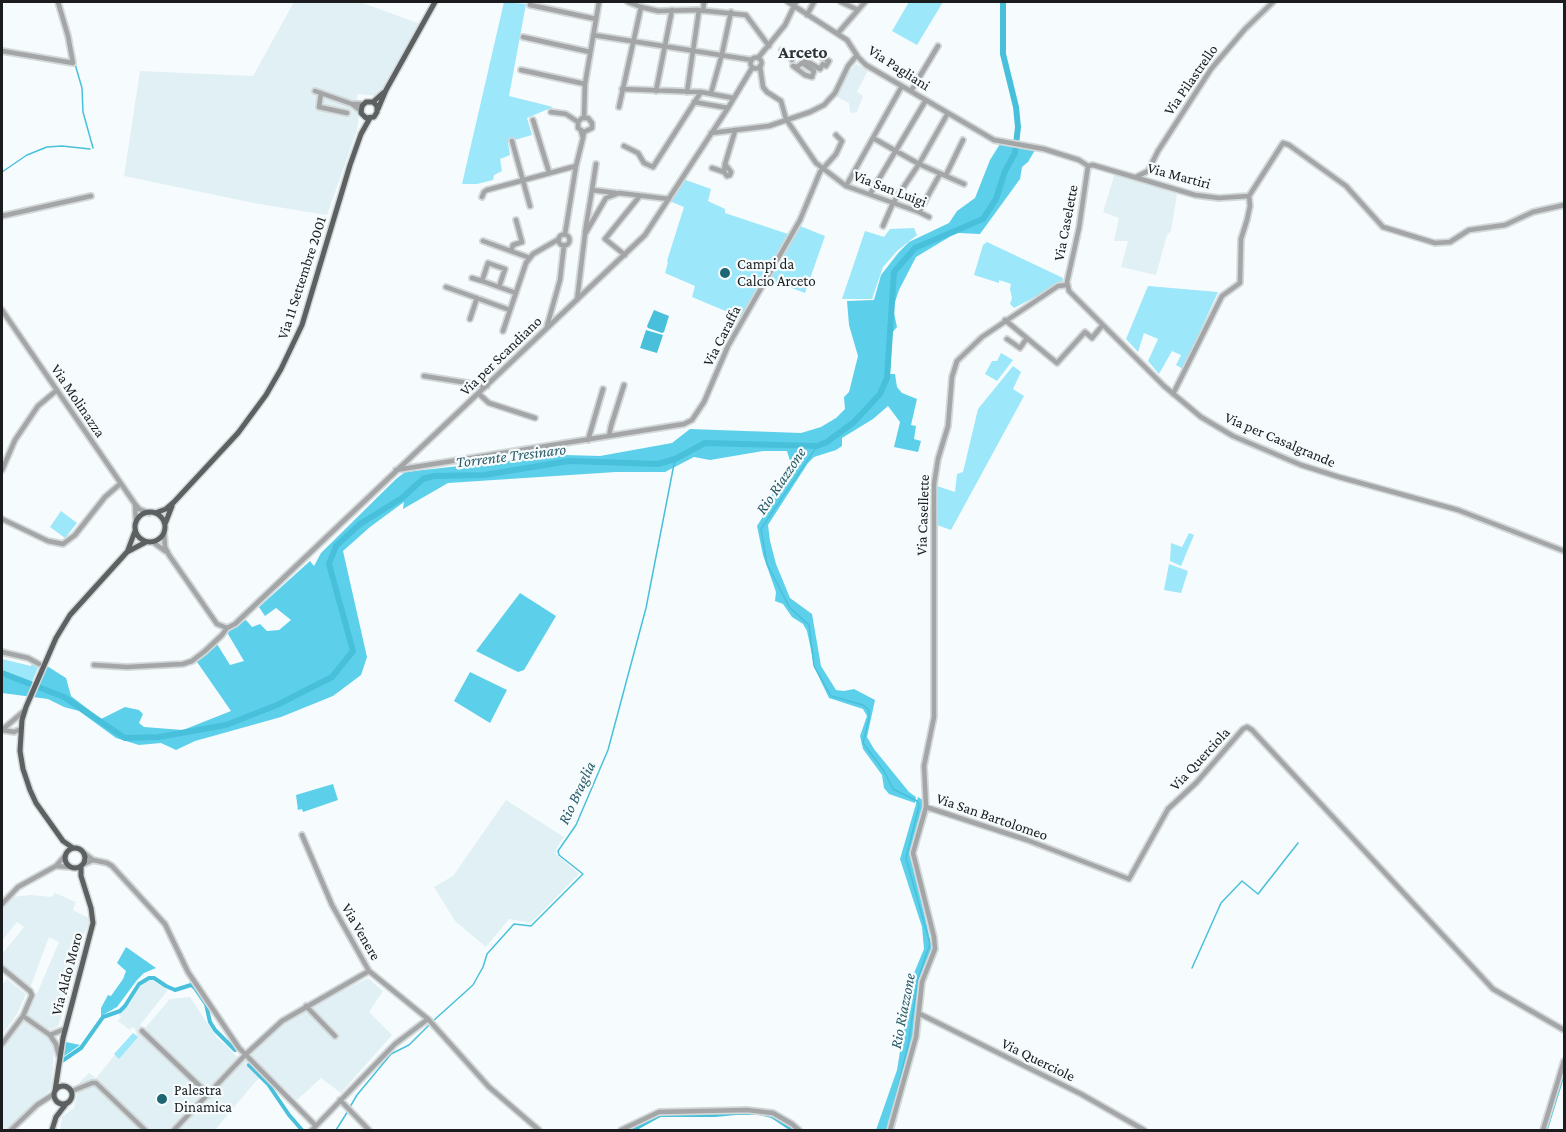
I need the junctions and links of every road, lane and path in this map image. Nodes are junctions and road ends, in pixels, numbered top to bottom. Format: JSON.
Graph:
{"nodes":[{"id":1,"x":58,"y":2,"type":"edge"},
{"id":2,"x":435,"y":2,"type":"edge"},
{"id":3,"x":599,"y":2,"type":"edge"},
{"id":4,"x":632,"y":2,"type":"edge"},
{"id":5,"x":698,"y":2,"type":"edge"},
{"id":6,"x":704,"y":2,"type":"edge"},
{"id":7,"x":788,"y":2,"type":"edge"},
{"id":8,"x":814,"y":2,"type":"edge"},
{"id":9,"x":841,"y":2,"type":"edge"},
{"id":10,"x":865,"y":2,"type":"edge"},
{"id":11,"x":1273,"y":2,"type":"edge"},
{"id":12,"x":795,"y":4,"type":"edge"},
{"id":13,"x":530,"y":5,"type":"dead end"},
{"id":14,"x":641,"y":7,"type":"junction"},
{"id":15,"x":672,"y":10,"type":"junction"},
{"id":16,"x":700,"y":10,"type":"junction"},
{"id":17,"x":858,"y":10,"type":"junction"},
{"id":18,"x":731,"y":12,"type":"junction"},
{"id":19,"x":807,"y":15,"type":"junction"},
{"id":20,"x":596,"y":19,"type":"junction"},
{"id":21,"x":838,"y":33,"type":"junction"},
{"id":22,"x":593,"y":35,"type":"junction"},
{"id":23,"x":523,"y":37,"type":"dead end"},
{"id":24,"x":633,"y":41,"type":"junction"},
{"id":25,"x":770,"y":45,"type":"junction"},
{"id":26,"x":666,"y":46,"type":"junction"},
{"id":27,"x":938,"y":46,"type":"dead end"},
{"id":28,"x":693,"y":50,"type":"junction"},
{"id":29,"x":2,"y":51,"type":"edge"},
{"id":30,"x":590,"y":52,"type":"junction"},
{"id":31,"x":722,"y":54,"type":"junction"},
{"id":32,"x":857,"y":55,"type":"junction"},
{"id":33,"x":791,"y":57,"type":"dead end"},
{"id":34,"x":758,"y":58,"type":"junction"},
{"id":35,"x":752,"y":60,"type":"junction"},
{"id":36,"x":813,"y":67,"type":"joint"},
{"id":37,"x":753,"y":68,"type":"junction"},
{"id":38,"x":760,"y":69,"type":"junction"},
{"id":39,"x":521,"y":70,"type":"dead end"},
{"id":40,"x":585,"y":84,"type":"junction"},
{"id":41,"x":902,"y":86,"type":"junction"},
{"id":42,"x":622,"y":89,"type":"junction"},
{"id":43,"x":386,"y":90,"type":"junction"},
{"id":44,"x":656,"y":91,"type":"junction"},
{"id":45,"x":911,"y":91,"type":"junction"},
{"id":46,"x":687,"y":92,"type":"junction"},
{"id":47,"x":701,"y":92,"type":"junction"},
{"id":48,"x":711,"y":93,"type":"junction"},
{"id":49,"x":734,"y":98,"type":"junction"},
{"id":50,"x":926,"y":100,"type":"junction"},
{"id":51,"x":342,"y":102,"type":"junction"},
{"id":52,"x":373,"y":102,"type":"junction"},
{"id":53,"x":694,"y":102,"type":"junction"},
{"id":54,"x":619,"y":107,"type":"dead end"},
{"id":55,"x":728,"y":108,"type":"junction"},
{"id":56,"x":378,"y":109,"type":"junction"},
{"id":57,"x":338,"y":111,"type":"junction"},
{"id":58,"x":551,"y":111,"type":"dead end"},
{"id":59,"x":364,"y":112,"type":"junction"},
{"id":60,"x":347,"y":113,"type":"dead end"},
{"id":61,"x":948,"y":113,"type":"junction"},
{"id":62,"x":584,"y":117,"type":"junction"},
{"id":63,"x":786,"y":119,"type":"junction"},
{"id":64,"x":533,"y":120,"type":"dead end"},
{"id":65,"x":578,"y":122,"type":"junction"},
{"id":66,"x":735,"y":131,"type":"junction"},
{"id":67,"x":711,"y":133,"type":"junction"},
{"id":68,"x":583,"y":134,"type":"junction"},
{"id":69,"x":836,"y":135,"type":"dead end"},
{"id":70,"x":873,"y":138,"type":"junction"},
{"id":71,"x":963,"y":140,"type":"dead end"},
{"id":72,"x":512,"y":141,"type":"dead end"},
{"id":73,"x":998,"y":141,"type":"joint"},
{"id":74,"x":624,"y":146,"type":"dead end"},
{"id":75,"x":896,"y":151,"type":"junction"},
{"id":76,"x":596,"y":164,"type":"dead end"},
{"id":77,"x":919,"y":164,"type":"junction"},
{"id":78,"x":576,"y":166,"type":"junction"},
{"id":79,"x":1088,"y":166,"type":"junction"},
{"id":80,"x":712,"y":168,"type":"dead end"},
{"id":81,"x":823,"y":169,"type":"junction"},
{"id":82,"x":549,"y":172,"type":"junction"},
{"id":83,"x":940,"y":174,"type":"junction"},
{"id":84,"x":946,"y":175,"type":"junction"},
{"id":85,"x":1136,"y":177,"type":"junction"},
{"id":86,"x":523,"y":181,"type":"junction"},
{"id":87,"x":964,"y":184,"type":"dead end"},
{"id":88,"x":846,"y":186,"type":"junction"},
{"id":89,"x":592,"y":190,"type":"junction"},
{"id":90,"x":619,"y":193,"type":"junction"},
{"id":91,"x":870,"y":194,"type":"junction"},
{"id":92,"x":91,"y":196,"type":"dead end"},
{"id":93,"x":482,"y":196,"type":"dead end"},
{"id":94,"x":1249,"y":196,"type":"junction"},
{"id":95,"x":639,"y":197,"type":"junction"},
{"id":96,"x":669,"y":200,"type":"junction"},
{"id":97,"x":893,"y":203,"type":"junction"},
{"id":98,"x":1564,"y":205,"type":"edge"},
{"id":99,"x":530,"y":206,"type":"dead end"},
{"id":100,"x":919,"y":212,"type":"junction"},
{"id":101,"x":2,"y":216,"type":"edge"},
{"id":102,"x":929,"y":217,"type":"dead end"},
{"id":103,"x":516,"y":220,"type":"dead end"},
{"id":104,"x":883,"y":226,"type":"dead end"},
{"id":105,"x":565,"y":234,"type":"junction"},
{"id":106,"x":584,"y":237,"type":"junction"},
{"id":107,"x":559,"y":239,"type":"junction"},
{"id":108,"x":570,"y":240,"type":"junction"},
{"id":109,"x":483,"y":241,"type":"dead end"},
{"id":110,"x":564,"y":245,"type":"junction"},
{"id":111,"x":511,"y":251,"type":"junction"},
{"id":112,"x":625,"y":255,"type":"junction"},
{"id":113,"x":530,"y":258,"type":"junction"},
{"id":114,"x":472,"y":278,"type":"dead end"},
{"id":115,"x":482,"y":281,"type":"junction"},
{"id":116,"x":1067,"y":285,"type":"junction"},
{"id":117,"x":446,"y":287,"type":"dead end"},
{"id":118,"x":499,"y":287,"type":"junction"},
{"id":119,"x":516,"y":293,"type":"junction"},
{"id":120,"x":477,"y":298,"type":"junction"},
{"id":121,"x":577,"y":300,"type":"junction"},
{"id":122,"x":2,"y":310,"type":"edge"},
{"id":123,"x":510,"y":310,"type":"junction"},
{"id":124,"x":552,"y":311,"type":"junction"},
{"id":125,"x":561,"y":315,"type":"junction"},
{"id":126,"x":470,"y":319,"type":"dead end"},
{"id":127,"x":1005,"y":320,"type":"junction"},
{"id":128,"x":1101,"y":327,"type":"dead end"},
{"id":129,"x":546,"y":329,"type":"junction"},
{"id":130,"x":503,"y":331,"type":"dead end"},
{"id":131,"x":1027,"y":338,"type":"junction"},
{"id":132,"x":1006,"y":339,"type":"dead end"},
{"id":133,"x":424,"y":376,"type":"dead end"},
{"id":134,"x":624,"y":385,"type":"dead end"},
{"id":135,"x":487,"y":387,"type":"junction"},
{"id":136,"x":603,"y":389,"type":"dead end"},
{"id":137,"x":57,"y":390,"type":"junction"},
{"id":138,"x":479,"y":394,"type":"junction"},
{"id":139,"x":1173,"y":394,"type":"junction"},
{"id":140,"x":535,"y":418,"type":"dead end"},
{"id":141,"x":609,"y":436,"type":"junction"},
{"id":142,"x":588,"y":440,"type":"junction"},
{"id":143,"x":2,"y":470,"type":"edge"},
{"id":144,"x":396,"y":470,"type":"junction"},
{"id":145,"x":120,"y":484,"type":"junction"},
{"id":146,"x":174,"y":502,"type":"junction"},
{"id":147,"x":135,"y":504,"type":"junction"},
{"id":148,"x":152,"y":513,"type":"junction"},
{"id":149,"x":2,"y":519,"type":"edge"},
{"id":150,"x":136,"y":522,"type":"junction"},
{"id":151,"x":165,"y":524,"type":"junction"},
{"id":152,"x":136,"y":531,"type":"junction"},
{"id":153,"x":164,"y":532,"type":"junction"},
{"id":154,"x":149,"y":542,"type":"junction"},
{"id":155,"x":127,"y":552,"type":"junction"},
{"id":156,"x":1564,"y":552,"type":"edge"},
{"id":157,"x":170,"y":555,"type":"junction"},
{"id":158,"x":227,"y":627,"type":"junction"},
{"id":159,"x":2,"y":652,"type":"edge"},
{"id":160,"x":42,"y":664,"type":"junction"},
{"id":161,"x":94,"y":665,"type":"dead end"},
{"id":162,"x":24,"y":711,"type":"junction"},
{"id":163,"x":21,"y":729,"type":"junction"},
{"id":164,"x":2,"y":730,"type":"edge"},
{"id":165,"x":10,"y":732,"type":"junction"},
{"id":166,"x":20,"y":744,"type":"junction"},
{"id":167,"x":926,"y":807,"type":"junction"},
{"id":168,"x":302,"y":836,"type":"dead end"},
{"id":169,"x":63,"y":841,"type":"junction"},
{"id":170,"x":73,"y":848,"type":"junction"},
{"id":171,"x":84,"y":853,"type":"junction"},
{"id":172,"x":65,"y":855,"type":"junction"},
{"id":173,"x":93,"y":860,"type":"junction"},
{"id":174,"x":82,"y":865,"type":"junction"},
{"id":175,"x":56,"y":866,"type":"junction"},
{"id":176,"x":70,"y":867,"type":"junction"},
{"id":177,"x":81,"y":876,"type":"junction"},
{"id":178,"x":1129,"y":879,"type":"joint"},
{"id":179,"x":2,"y":904,"type":"edge"},
{"id":180,"x":4,"y":970,"type":"edge"},
{"id":181,"x":369,"y":971,"type":"junction"},
{"id":182,"x":2,"y":977,"type":"edge"},
{"id":183,"x":306,"y":1006,"type":"junction"},
{"id":184,"x":920,"y":1014,"type":"junction"},
{"id":185,"x":23,"y":1016,"type":"junction"},
{"id":186,"x":430,"y":1022,"type":"junction"},
{"id":187,"x":65,"y":1029,"type":"junction"},
{"id":188,"x":142,"y":1030,"type":"dead end"},
{"id":189,"x":1564,"y":1030,"type":"edge"},
{"id":190,"x":50,"y":1035,"type":"junction"},
{"id":191,"x":335,"y":1036,"type":"dead end"},
{"id":192,"x":2,"y":1044,"type":"edge"},
{"id":193,"x":245,"y":1055,"type":"junction"},
{"id":194,"x":58,"y":1061,"type":"junction"},
{"id":195,"x":1564,"y":1061,"type":"edge"},
{"id":196,"x":56,"y":1079,"type":"junction"},
{"id":197,"x":62,"y":1086,"type":"junction"},
{"id":198,"x":72,"y":1091,"type":"junction"},
{"id":199,"x":209,"y":1095,"type":"junction"},
{"id":200,"x":55,"y":1096,"type":"junction"},
{"id":201,"x":340,"y":1100,"type":"junction"},
{"id":202,"x":66,"y":1104,"type":"junction"},
{"id":203,"x":56,"y":1117,"type":"junction"},
{"id":204,"x":316,"y":1126,"type":"junction"},
{"id":205,"x":11,"y":1131,"type":"edge"},
{"id":206,"x":52,"y":1131,"type":"edge"},
{"id":207,"x":145,"y":1131,"type":"edge"},
{"id":208,"x":174,"y":1131,"type":"edge"},
{"id":209,"x":312,"y":1131,"type":"edge"},
{"id":210,"x":369,"y":1131,"type":"edge"},
{"id":211,"x":539,"y":1131,"type":"edge"},
{"id":212,"x":621,"y":1131,"type":"edge"},
{"id":213,"x":799,"y":1131,"type":"edge"},
{"id":214,"x":890,"y":1131,"type":"edge"},
{"id":215,"x":1144,"y":1131,"type":"edge"},
{"id":216,"x":1544,"y":1131,"type":"edge"}],
"edges":[{"from":1,"to":29,"type":"street"},
{"from":2,"to":43,"type":"main road","name":"Via 11 Settembre 2001"},
{"from":3,"to":20,"type":"street"},
{"from":4,"to":14,"type":"street"},
{"from":5,"to":16,"type":"street"},
{"from":6,"to":16,"type":"street"},
{"from":7,"to":12,"type":"street","name":"Via Pagliani"},
{"from":8,"to":19,"type":"street"},
{"from":9,"to":17,"type":"street"},
{"from":10,"to":17,"type":"street"},
{"from":11,"to":85,"type":"street","name":"Via Pilastrello"},
{"from":12,"to":19,"type":"street","name":"Via Pagliani"},
{"from":12,"to":25,"type":"street"},
{"from":13,"to":20,"type":"street"},
{"from":14,"to":15,"type":"street"},
{"from":14,"to":24,"type":"street"},
{"from":15,"to":16,"type":"street"},
{"from":15,"to":26,"type":"street"},
{"from":16,"to":18,"type":"street"},
{"from":16,"to":28,"type":"street"},
{"from":17,"to":21,"type":"street"},
{"from":18,"to":25,"type":"street"},
{"from":18,"to":31,"type":"street"},
{"from":19,"to":21,"type":"street","name":"Via Pagliani"},
{"from":20,"to":22,"type":"street"},
{"from":21,"to":32,"type":"street","name":"Via Pagliani"},
{"from":22,"to":24,"type":"street"},
{"from":22,"to":30,"type":"street"},
{"from":23,"to":30,"type":"street"},
{"from":24,"to":26,"type":"street"},
{"from":24,"to":42,"type":"street"},
{"from":25,"to":33,"type":"street"},
{"from":25,"to":34,"type":"street"},
{"from":26,"to":28,"type":"street"},
{"from":26,"to":44,"type":"street"},
{"from":27,"to":45,"type":"street"},
{"from":28,"to":31,"type":"street"},
{"from":28,"to":46,"type":"street"},
{"from":30,"to":40,"type":"street"},
{"from":31,"to":35,"type":"street"},
{"from":31,"to":48,"type":"street"},
{"from":32,"to":41,"type":"street","name":"Via Pagliani"},
{"from":32,"to":63,"type":"street"},
{"from":34,"to":35,"type":"street"},
{"from":34,"to":38,"type":"street"},
{"from":35,"to":37,"type":"street"},
{"from":36,"to":36,"type":"street"},
{"from":37,"to":38,"type":"street"},
{"from":37,"to":49,"type":"street","name":"Via per Scandiano"},
{"from":38,"to":63,"type":"street","name":"Via San Luigi"},
{"from":39,"to":40,"type":"street"},
{"from":40,"to":62,"type":"street"},
{"from":41,"to":45,"type":"street","name":"Via Pagliani"},
{"from":41,"to":70,"type":"street"},
{"from":42,"to":44,"type":"street"},
{"from":42,"to":54,"type":"street"},
{"from":43,"to":52,"type":"main road","name":"Via 11 Settembre 2001"},
{"from":43,"to":56,"type":"main road","name":"Via 11 Settembre 2001"},
{"from":44,"to":46,"type":"street"},
{"from":45,"to":50,"type":"street","name":"Via Pagliani"},
{"from":46,"to":47,"type":"street"},
{"from":47,"to":48,"type":"street"},
{"from":47,"to":53,"type":"street"},
{"from":48,"to":49,"type":"street"},
{"from":49,"to":55,"type":"street","name":"Via per Scandiano"},
{"from":50,"to":61,"type":"street","name":"Via Pagliani"},
{"from":50,"to":75,"type":"street"},
{"from":51,"to":57,"type":"street"},
{"from":51,"to":57,"type":"street"},
{"from":51,"to":59,"type":"street"},
{"from":52,"to":56,"type":"main road"},
{"from":52,"to":59,"type":"main road"},
{"from":53,"to":55,"type":"street"},
{"from":53,"to":74,"type":"street"},
{"from":55,"to":67,"type":"street","name":"Via per Scandiano"},
{"from":56,"to":59,"type":"main road","name":"Via 11 Settembre 2001"},
{"from":57,"to":60,"type":"street"},
{"from":58,"to":65,"type":"street"},
{"from":59,"to":146,"type":"main road","name":"Via 11 Settembre 2001"},
{"from":61,"to":73,"type":"street","name":"Via Pagliani"},
{"from":61,"to":77,"type":"street"},
{"from":62,"to":65,"type":"street"},
{"from":62,"to":68,"type":"street"},
{"from":63,"to":66,"type":"street"},
{"from":63,"to":81,"type":"street","name":"Via San Luigi"},
{"from":64,"to":82,"type":"street"},
{"from":65,"to":68,"type":"street"},
{"from":66,"to":67,"type":"street"},
{"from":66,"to":80,"type":"street"},
{"from":67,"to":96,"type":"street","name":"Via per Scandiano"},
{"from":68,"to":78,"type":"street"},
{"from":69,"to":81,"type":"street","name":"Via Caraffa"},
{"from":70,"to":75,"type":"street"},
{"from":70,"to":88,"type":"street"},
{"from":71,"to":84,"type":"street"},
{"from":72,"to":86,"type":"street"},
{"from":73,"to":79,"type":"street","name":"Via Martiri"},
{"from":75,"to":77,"type":"street"},
{"from":75,"to":91,"type":"street"},
{"from":76,"to":89,"type":"street"},
{"from":77,"to":83,"type":"street"},
{"from":77,"to":97,"type":"street"},
{"from":78,"to":82,"type":"street"},
{"from":78,"to":105,"type":"street"},
{"from":79,"to":85,"type":"street","name":"Via Martiri"},
{"from":79,"to":116,"type":"street","name":"Via Caselette"},
{"from":81,"to":88,"type":"street","name":"Via San Luigi"},
{"from":81,"to":141,"type":"street","name":"Via Caraffa"},
{"from":82,"to":86,"type":"street"},
{"from":83,"to":84,"type":"street"},
{"from":83,"to":100,"type":"street"},
{"from":84,"to":87,"type":"street"},
{"from":85,"to":94,"type":"street","name":"Via Martiri"},
{"from":86,"to":93,"type":"street"},
{"from":86,"to":99,"type":"street"},
{"from":88,"to":91,"type":"street","name":"Via San Luigi"},
{"from":89,"to":90,"type":"street"},
{"from":89,"to":106,"type":"street"},
{"from":90,"to":95,"type":"street"},
{"from":90,"to":106,"type":"street"},
{"from":91,"to":97,"type":"street","name":"Via San Luigi"},
{"from":92,"to":101,"type":"street"},
{"from":94,"to":98,"type":"street"},
{"from":94,"to":139,"type":"street"},
{"from":95,"to":96,"type":"street"},
{"from":95,"to":112,"type":"street"},
{"from":96,"to":112,"type":"street","name":"Via per Scandiano"},
{"from":97,"to":100,"type":"street","name":"Via San Luigi"},
{"from":97,"to":104,"type":"street"},
{"from":100,"to":102,"type":"street","name":"Via San Luigi"},
{"from":103,"to":111,"type":"street"},
{"from":105,"to":107,"type":"street"},
{"from":105,"to":108,"type":"street"},
{"from":106,"to":108,"type":"street"},
{"from":106,"to":121,"type":"street"},
{"from":107,"to":110,"type":"street"},
{"from":107,"to":113,"type":"street"},
{"from":108,"to":110,"type":"street"},
{"from":109,"to":111,"type":"street"},
{"from":110,"to":124,"type":"street"},
{"from":111,"to":113,"type":"street"},
{"from":112,"to":121,"type":"street","name":"Via per Scandiano"},
{"from":113,"to":119,"type":"street"},
{"from":114,"to":115,"type":"street"},
{"from":115,"to":118,"type":"street"},
{"from":115,"to":118,"type":"street"},
{"from":116,"to":127,"type":"street","name":"Via Casellette"},
{"from":116,"to":139,"type":"street","name":"Via per Casalgrande"},
{"from":117,"to":120,"type":"street"},
{"from":118,"to":119,"type":"street"},
{"from":119,"to":123,"type":"street"},
{"from":120,"to":123,"type":"street"},
{"from":120,"to":126,"type":"street"},
{"from":121,"to":125,"type":"street","name":"Via per Scandiano"},
{"from":122,"to":137,"type":"street","name":"Via Molinazza"},
{"from":123,"to":130,"type":"street"},
{"from":124,"to":125,"type":"street"},
{"from":124,"to":129,"type":"street"},
{"from":125,"to":129,"type":"street","name":"Via per Scandiano"},
{"from":127,"to":131,"type":"street"},
{"from":127,"to":167,"type":"street","name":"Via Casellette"},
{"from":128,"to":131,"type":"street"},
{"from":129,"to":135,"type":"street","name":"Via per Scandiano"},
{"from":131,"to":132,"type":"street"},
{"from":133,"to":135,"type":"street"},
{"from":134,"to":141,"type":"street"},
{"from":135,"to":138,"type":"street","name":"Via per Scandiano"},
{"from":136,"to":142,"type":"street"},
{"from":137,"to":143,"type":"street"},
{"from":137,"to":145,"type":"street","name":"Via Molinazza"},
{"from":138,"to":140,"type":"street"},
{"from":138,"to":144,"type":"street","name":"Via per Scandiano"},
{"from":139,"to":156,"type":"street","name":"Via per Casalgrande"},
{"from":141,"to":142,"type":"street","name":"Via Caraffa"},
{"from":142,"to":144,"type":"street","name":"Via Caraffa"},
{"from":144,"to":158,"type":"street","name":"Via per Scandiano"},
{"from":145,"to":147,"type":"street","name":"Via Molinazza"},
{"from":145,"to":149,"type":"street"},
{"from":146,"to":148,"type":"main road","name":"Via 11 Settembre 2001"},
{"from":146,"to":151,"type":"main road","name":"Via 11 Settembre 2001"},
{"from":147,"to":148,"type":"street","name":"Via Molinazza"},
{"from":147,"to":150,"type":"street"},
{"from":148,"to":150,"type":"main road","name":"Via 11 Settembre 2001"},
{"from":148,"to":151,"type":"main road"},
{"from":150,"to":152,"type":"main road"},
{"from":151,"to":153,"type":"main road","name":"Via 11 Settembre 2001"},
{"from":152,"to":154,"type":"main road"},
{"from":152,"to":155,"type":"main road"},
{"from":153,"to":154,"type":"main road"},
{"from":153,"to":157,"type":"street"},
{"from":154,"to":155,"type":"main road"},
{"from":154,"to":157,"type":"street"},
{"from":155,"to":160,"type":"main road"},
{"from":157,"to":158,"type":"street"},
{"from":158,"to":161,"type":"street","name":"Via per Scandiano"},
{"from":159,"to":160,"type":"street"},
{"from":160,"to":162,"type":"main road"},
{"from":162,"to":163,"type":"main road"},
{"from":162,"to":164,"type":"street"},
{"from":163,"to":165,"type":"street"},
{"from":163,"to":166,"type":"main road"},
{"from":164,"to":165,"type":"street"},
{"from":165,"to":166,"type":"street"},
{"from":166,"to":169,"type":"main road"},
{"from":167,"to":178,"type":"street","name":"Via San Bartolomeo"},
{"from":167,"to":184,"type":"street","name":"Via San Bartolomeo"},
{"from":168,"to":181,"type":"street","name":"Via Venere"},
{"from":169,"to":170,"type":"main road"},
{"from":169,"to":172,"type":"main road"},
{"from":170,"to":171,"type":"main road"},
{"from":170,"to":172,"type":"main road"},
{"from":171,"to":173,"type":"street"},
{"from":171,"to":174,"type":"main road"},
{"from":172,"to":175,"type":"street"},
{"from":172,"to":176,"type":"main road"},
{"from":173,"to":174,"type":"street"},
{"from":173,"to":193,"type":"street"},
{"from":174,"to":176,"type":"main road"},
{"from":174,"to":177,"type":"main road","name":"Via Aldo Moro"},
{"from":175,"to":176,"type":"street"},
{"from":175,"to":179,"type":"street"},
{"from":176,"to":177,"type":"main road"},
{"from":177,"to":187,"type":"main road","name":"Via Aldo Moro"},
{"from":178,"to":189,"type":"street","name":"Via Querciola"},
{"from":180,"to":182,"type":"street"},
{"from":180,"to":185,"type":"street"},
{"from":181,"to":183,"type":"street"},
{"from":181,"to":186,"type":"street","name":"Via Venere"},
{"from":183,"to":191,"type":"street"},
{"from":183,"to":193,"type":"street"},
{"from":184,"to":214,"type":"street","name":"Via San Bartolomeo"},
{"from":184,"to":215,"type":"street","name":"Via Querciole"},
{"from":185,"to":190,"type":"street"},
{"from":185,"to":192,"type":"street"},
{"from":186,"to":201,"type":"street"},
{"from":186,"to":211,"type":"street","name":"Via Venere"},
{"from":187,"to":190,"type":"street"},
{"from":187,"to":194,"type":"main road","name":"Via Aldo Moro"},
{"from":188,"to":199,"type":"street"},
{"from":190,"to":194,"type":"street"},
{"from":193,"to":199,"type":"street"},
{"from":193,"to":204,"type":"street"},
{"from":194,"to":196,"type":"main road","name":"Via Aldo Moro"},
{"from":195,"to":216,"type":"street"},
{"from":196,"to":197,"type":"main road"},
{"from":196,"to":200,"type":"main road","name":"Via Aldo Moro"},
{"from":197,"to":198,"type":"main road"},
{"from":197,"to":200,"type":"main road"},
{"from":198,"to":202,"type":"main road"},
{"from":198,"to":207,"type":"street"},
{"from":199,"to":208,"type":"street"},
{"from":200,"to":202,"type":"main road"},
{"from":200,"to":203,"type":"main road","name":"Via Aldo Moro"},
{"from":200,"to":205,"type":"street"},
{"from":201,"to":204,"type":"street"},
{"from":201,"to":210,"type":"street"},
{"from":202,"to":203,"type":"main road","name":"Via Aldo Moro"},
{"from":203,"to":206,"type":"main road","name":"Via Aldo Moro"},
{"from":204,"to":209,"type":"street"},
{"from":212,"to":213,"type":"street"}]}
